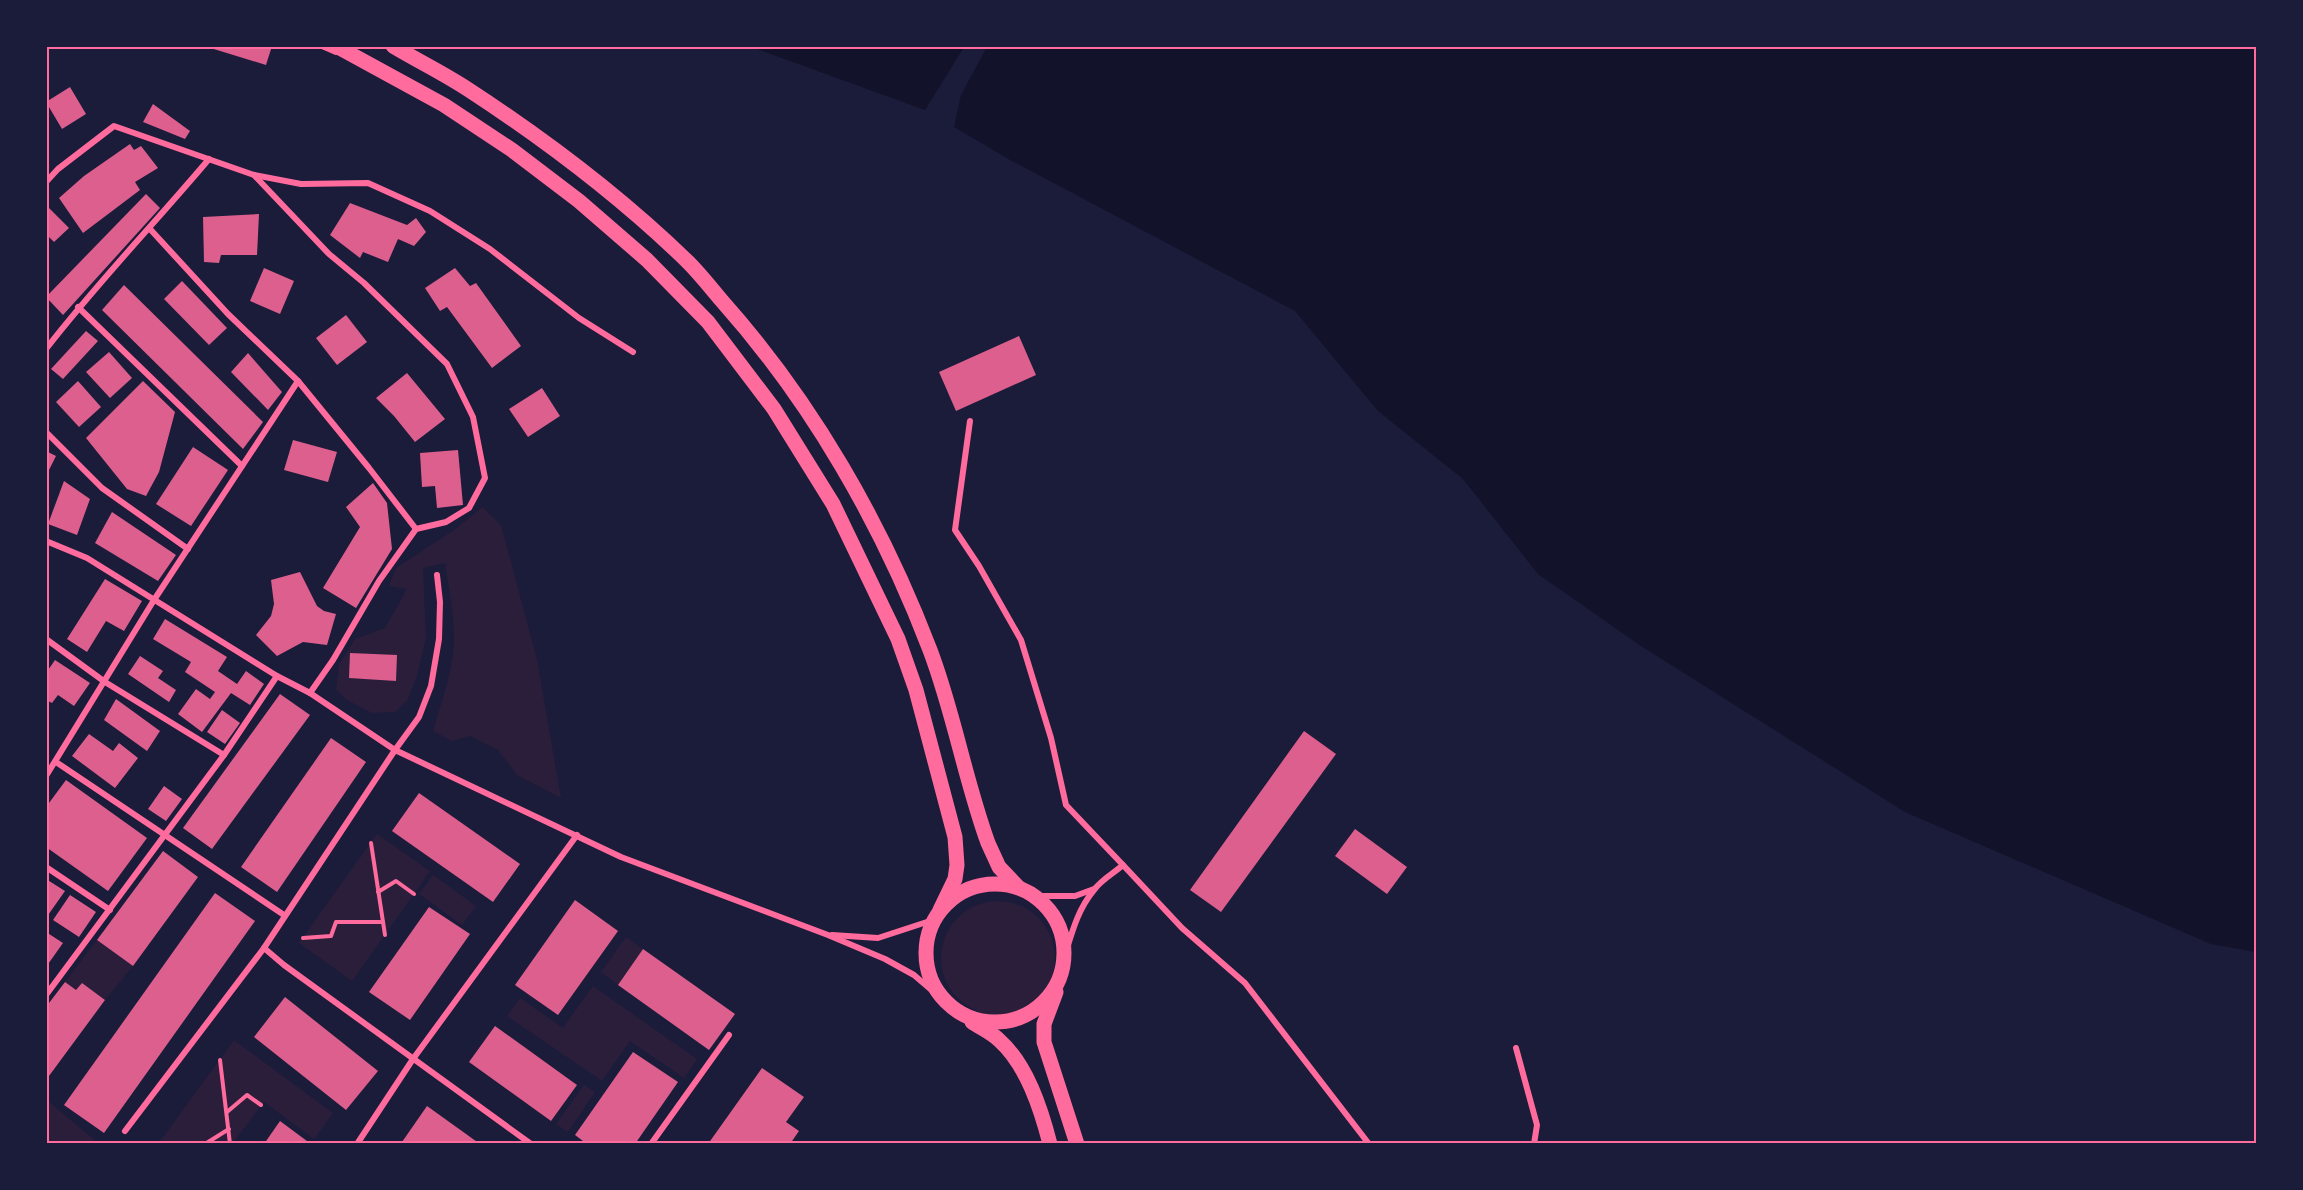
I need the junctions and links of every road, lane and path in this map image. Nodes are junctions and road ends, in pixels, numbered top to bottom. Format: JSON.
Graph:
{"nodes":[{"id":1,"x":322,"y":46,"type":"edge"},
{"id":2,"x":336,"y":46,"type":"edge"},
{"id":3,"x":393,"y":46,"type":"edge"},
{"id":4,"x":377,"y":68,"type":"junction"},
{"id":5,"x":209,"y":159,"type":"junction"},
{"id":6,"x":254,"y":175,"type":"junction"},
{"id":7,"x":46,"y":182,"type":"edge"},
{"id":8,"x":150,"y":228,"type":"junction"},
{"id":9,"x":78,"y":307,"type":"junction"},
{"id":10,"x":46,"y":349,"type":"edge"},
{"id":11,"x":633,"y":352,"type":"dead end"},
{"id":12,"x":298,"y":381,"type":"junction"},
{"id":13,"x":970,"y":421,"type":"dead end"},
{"id":14,"x":46,"y":432,"type":"edge"},
{"id":15,"x":242,"y":466,"type":"junction"},
{"id":16,"x":416,"y":529,"type":"junction"},
{"id":17,"x":46,"y":542,"type":"edge"},
{"id":18,"x":188,"y":549,"type":"junction"},
{"id":19,"x":437,"y":574,"type":"dead end"},
{"id":20,"x":154,"y":600,"type":"junction"},
{"id":21,"x":46,"y":639,"type":"edge"},
{"id":22,"x":278,"y":676,"type":"junction"},
{"id":23,"x":105,"y":682,"type":"junction"},
{"id":24,"x":310,"y":693,"type":"junction"},
{"id":25,"x":395,"y":750,"type":"junction"},
{"id":26,"x":224,"y":755,"type":"junction"},
{"id":27,"x":56,"y":762,"type":"junction"},
{"id":28,"x":46,"y":776,"type":"edge"},
{"id":29,"x":166,"y":835,"type":"junction"},
{"id":30,"x":577,"y":835,"type":"junction"},
{"id":31,"x":371,"y":843,"type":"dead end"},
{"id":32,"x":1123,"y":865,"type":"junction"},
{"id":33,"x":46,"y":867,"type":"edge"},
{"id":34,"x":1018,"y":887,"type":"junction"},
{"id":35,"x":1095,"y":889,"type":"junction"},
{"id":36,"x":378,"y":892,"type":"junction"},
{"id":37,"x":414,"y":894,"type":"dead end"},
{"id":38,"x":1035,"y":896,"type":"junction"},
{"id":39,"x":110,"y":910,"type":"junction"},
{"id":40,"x":284,"y":915,"type":"junction"},
{"id":41,"x":937,"y":915,"type":"junction"},
{"id":42,"x":383,"y":922,"type":"junction"},
{"id":43,"x":828,"y":934,"type":"junction"},
{"id":44,"x":385,"y":935,"type":"dead end"},
{"id":45,"x":303,"y":938,"type":"dead end"},
{"id":46,"x":264,"y":948,"type":"junction"},
{"id":47,"x":1065,"y":955,"type":"junction"},
{"id":48,"x":1060,"y":979,"type":"junction"},
{"id":49,"x":49,"y":986,"type":"edge"},
{"id":50,"x":46,"y":995,"type":"edge"},
{"id":51,"x":947,"y":1004,"type":"junction"},
{"id":52,"x":729,"y":1035,"type":"dead end"},
{"id":53,"x":1516,"y":1048,"type":"dead end"},
{"id":54,"x":413,"y":1059,"type":"junction"},
{"id":55,"x":219,"y":1060,"type":"dead end"},
{"id":56,"x":261,"y":1105,"type":"dead end"},
{"id":57,"x":226,"y":1113,"type":"junction"},
{"id":58,"x":229,"y":1129,"type":"junction"},
{"id":59,"x":125,"y":1131,"type":"dead end"},
{"id":60,"x":204,"y":1143,"type":"edge"},
{"id":61,"x":230,"y":1143,"type":"edge"},
{"id":62,"x":357,"y":1143,"type":"edge"},
{"id":63,"x":531,"y":1143,"type":"edge"},
{"id":64,"x":651,"y":1143,"type":"edge"},
{"id":65,"x":1050,"y":1143,"type":"edge"},
{"id":66,"x":1077,"y":1143,"type":"edge"},
{"id":67,"x":1369,"y":1143,"type":"edge"},
{"id":68,"x":1534,"y":1143,"type":"edge"}],
"edges":[{"from":1,"to":4,"type":"street"},
{"from":2,"to":4,"type":"main road"},
{"from":3,"to":34,"type":"main road"},
{"from":4,"to":41,"type":"main road"},
{"from":5,"to":6,"type":"street"},
{"from":5,"to":7,"type":"street"},
{"from":5,"to":8,"type":"street"},
{"from":6,"to":11,"type":"street"},
{"from":6,"to":16,"type":"street"},
{"from":8,"to":9,"type":"street"},
{"from":8,"to":12,"type":"street"},
{"from":9,"to":10,"type":"street"},
{"from":9,"to":15,"type":"street"},
{"from":12,"to":15,"type":"street"},
{"from":12,"to":16,"type":"street"},
{"from":13,"to":32,"type":"street"},
{"from":14,"to":18,"type":"street"},
{"from":15,"to":18,"type":"street"},
{"from":16,"to":24,"type":"street"},
{"from":17,"to":20,"type":"street"},
{"from":18,"to":20,"type":"street"},
{"from":19,"to":25,"type":"street"},
{"from":20,"to":22,"type":"street"},
{"from":20,"to":23,"type":"street"},
{"from":21,"to":23,"type":"street"},
{"from":22,"to":24,"type":"street"},
{"from":22,"to":26,"type":"street"},
{"from":23,"to":26,"type":"street"},
{"from":23,"to":27,"type":"street"},
{"from":24,"to":25,"type":"street"},
{"from":25,"to":30,"type":"street"},
{"from":25,"to":40,"type":"street"},
{"from":26,"to":29,"type":"street"},
{"from":27,"to":28,"type":"street"},
{"from":27,"to":29,"type":"street"},
{"from":29,"to":39,"type":"street"},
{"from":29,"to":40,"type":"street"},
{"from":30,"to":43,"type":"street"},
{"from":30,"to":54,"type":"street"},
{"from":31,"to":36,"type":"path"},
{"from":32,"to":35,"type":"street"},
{"from":32,"to":67,"type":"street"},
{"from":33,"to":39,"type":"street"},
{"from":34,"to":38,"type":"main road"},
{"from":34,"to":41,"type":"main road"},
{"from":35,"to":38,"type":"street"},
{"from":35,"to":47,"type":"street"},
{"from":36,"to":37,"type":"path"},
{"from":36,"to":42,"type":"path"},
{"from":38,"to":47,"type":"main road"},
{"from":39,"to":49,"type":"street"},
{"from":40,"to":46,"type":"street"},
{"from":41,"to":43,"type":"street"},
{"from":41,"to":51,"type":"main road"},
{"from":42,"to":44,"type":"path"},
{"from":42,"to":45,"type":"path"},
{"from":43,"to":51,"type":"street"},
{"from":46,"to":54,"type":"street"},
{"from":46,"to":59,"type":"street"},
{"from":47,"to":48,"type":"main road"},
{"from":48,"to":51,"type":"main road"},
{"from":48,"to":66,"type":"main road"},
{"from":49,"to":50,"type":"street"},
{"from":51,"to":65,"type":"main road"},
{"from":52,"to":64,"type":"street"},
{"from":53,"to":68,"type":"street"},
{"from":54,"to":62,"type":"street"},
{"from":54,"to":63,"type":"street"},
{"from":55,"to":57,"type":"path"},
{"from":56,"to":57,"type":"path"},
{"from":57,"to":58,"type":"path"},
{"from":58,"to":60,"type":"path"},
{"from":58,"to":61,"type":"path"}]}
